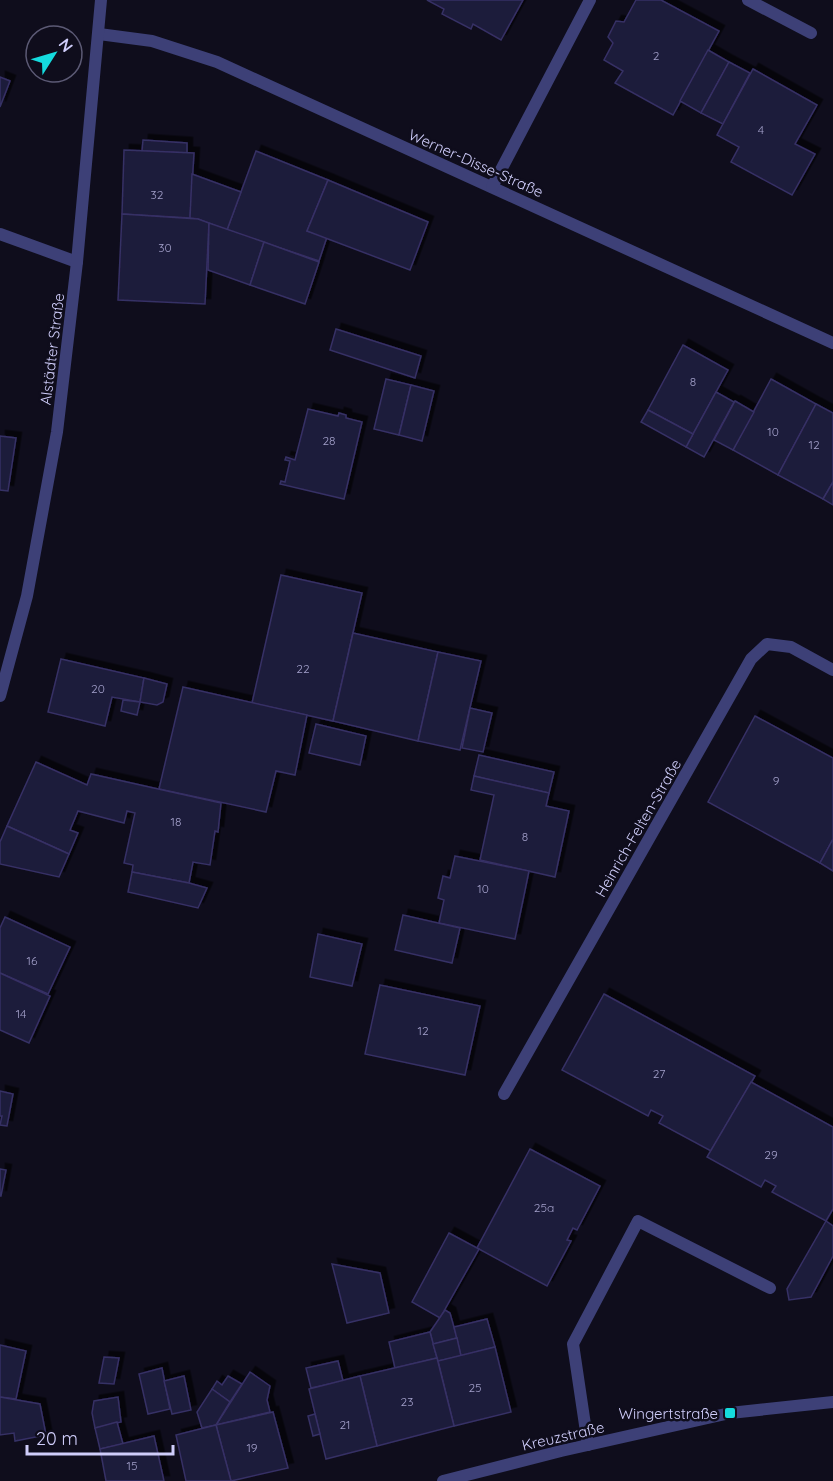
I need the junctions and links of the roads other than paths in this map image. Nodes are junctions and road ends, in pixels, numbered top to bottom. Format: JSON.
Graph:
{"nodes":[{"id":1,"x":101,"y":0,"type":"edge"},
{"id":2,"x":590,"y":0,"type":"edge"},
{"id":3,"x":748,"y":0,"type":"edge"},
{"id":4,"x":811,"y":33,"type":"dead end"},
{"id":5,"x":99,"y":34,"type":"junction"},
{"id":6,"x":492,"y":187,"type":"junction"},
{"id":7,"x":0,"y":234,"type":"edge"},
{"id":8,"x":77,"y":262,"type":"junction"},
{"id":9,"x":833,"y":344,"type":"edge"},
{"id":10,"x":833,"y":670,"type":"edge"},
{"id":11,"x":0,"y":696,"type":"edge"},
{"id":12,"x":504,"y":1094,"type":"dead end"},
{"id":13,"x":770,"y":1288,"type":"dead end"},
{"id":14,"x":833,"y":1402,"type":"edge"},
{"id":15,"x":588,"y":1445,"type":"junction"},
{"id":16,"x":443,"y":1481,"type":"edge"}],
"edges":[{"from":1,"to":5,"type":"street","name":"Alstädter Straße"},
{"from":2,"to":6,"type":"street"},
{"from":3,"to":4,"type":"street"},
{"from":5,"to":6,"type":"street","name":"Werner-Disse-Straße"},
{"from":5,"to":8,"type":"street","name":"Alstädter Straße"},
{"from":6,"to":9,"type":"street","name":"Werner-Disse-Straße"},
{"from":7,"to":8,"type":"street"},
{"from":8,"to":11,"type":"street","name":"Alstädter Straße"},
{"from":10,"to":12,"type":"street","name":"Heinrich-Felten-Straße"},
{"from":13,"to":15,"type":"street"},
{"from":14,"to":15,"type":"street","name":"Kreuzstraße"},
{"from":15,"to":16,"type":"street","name":"Kreuzstraße"}]}
